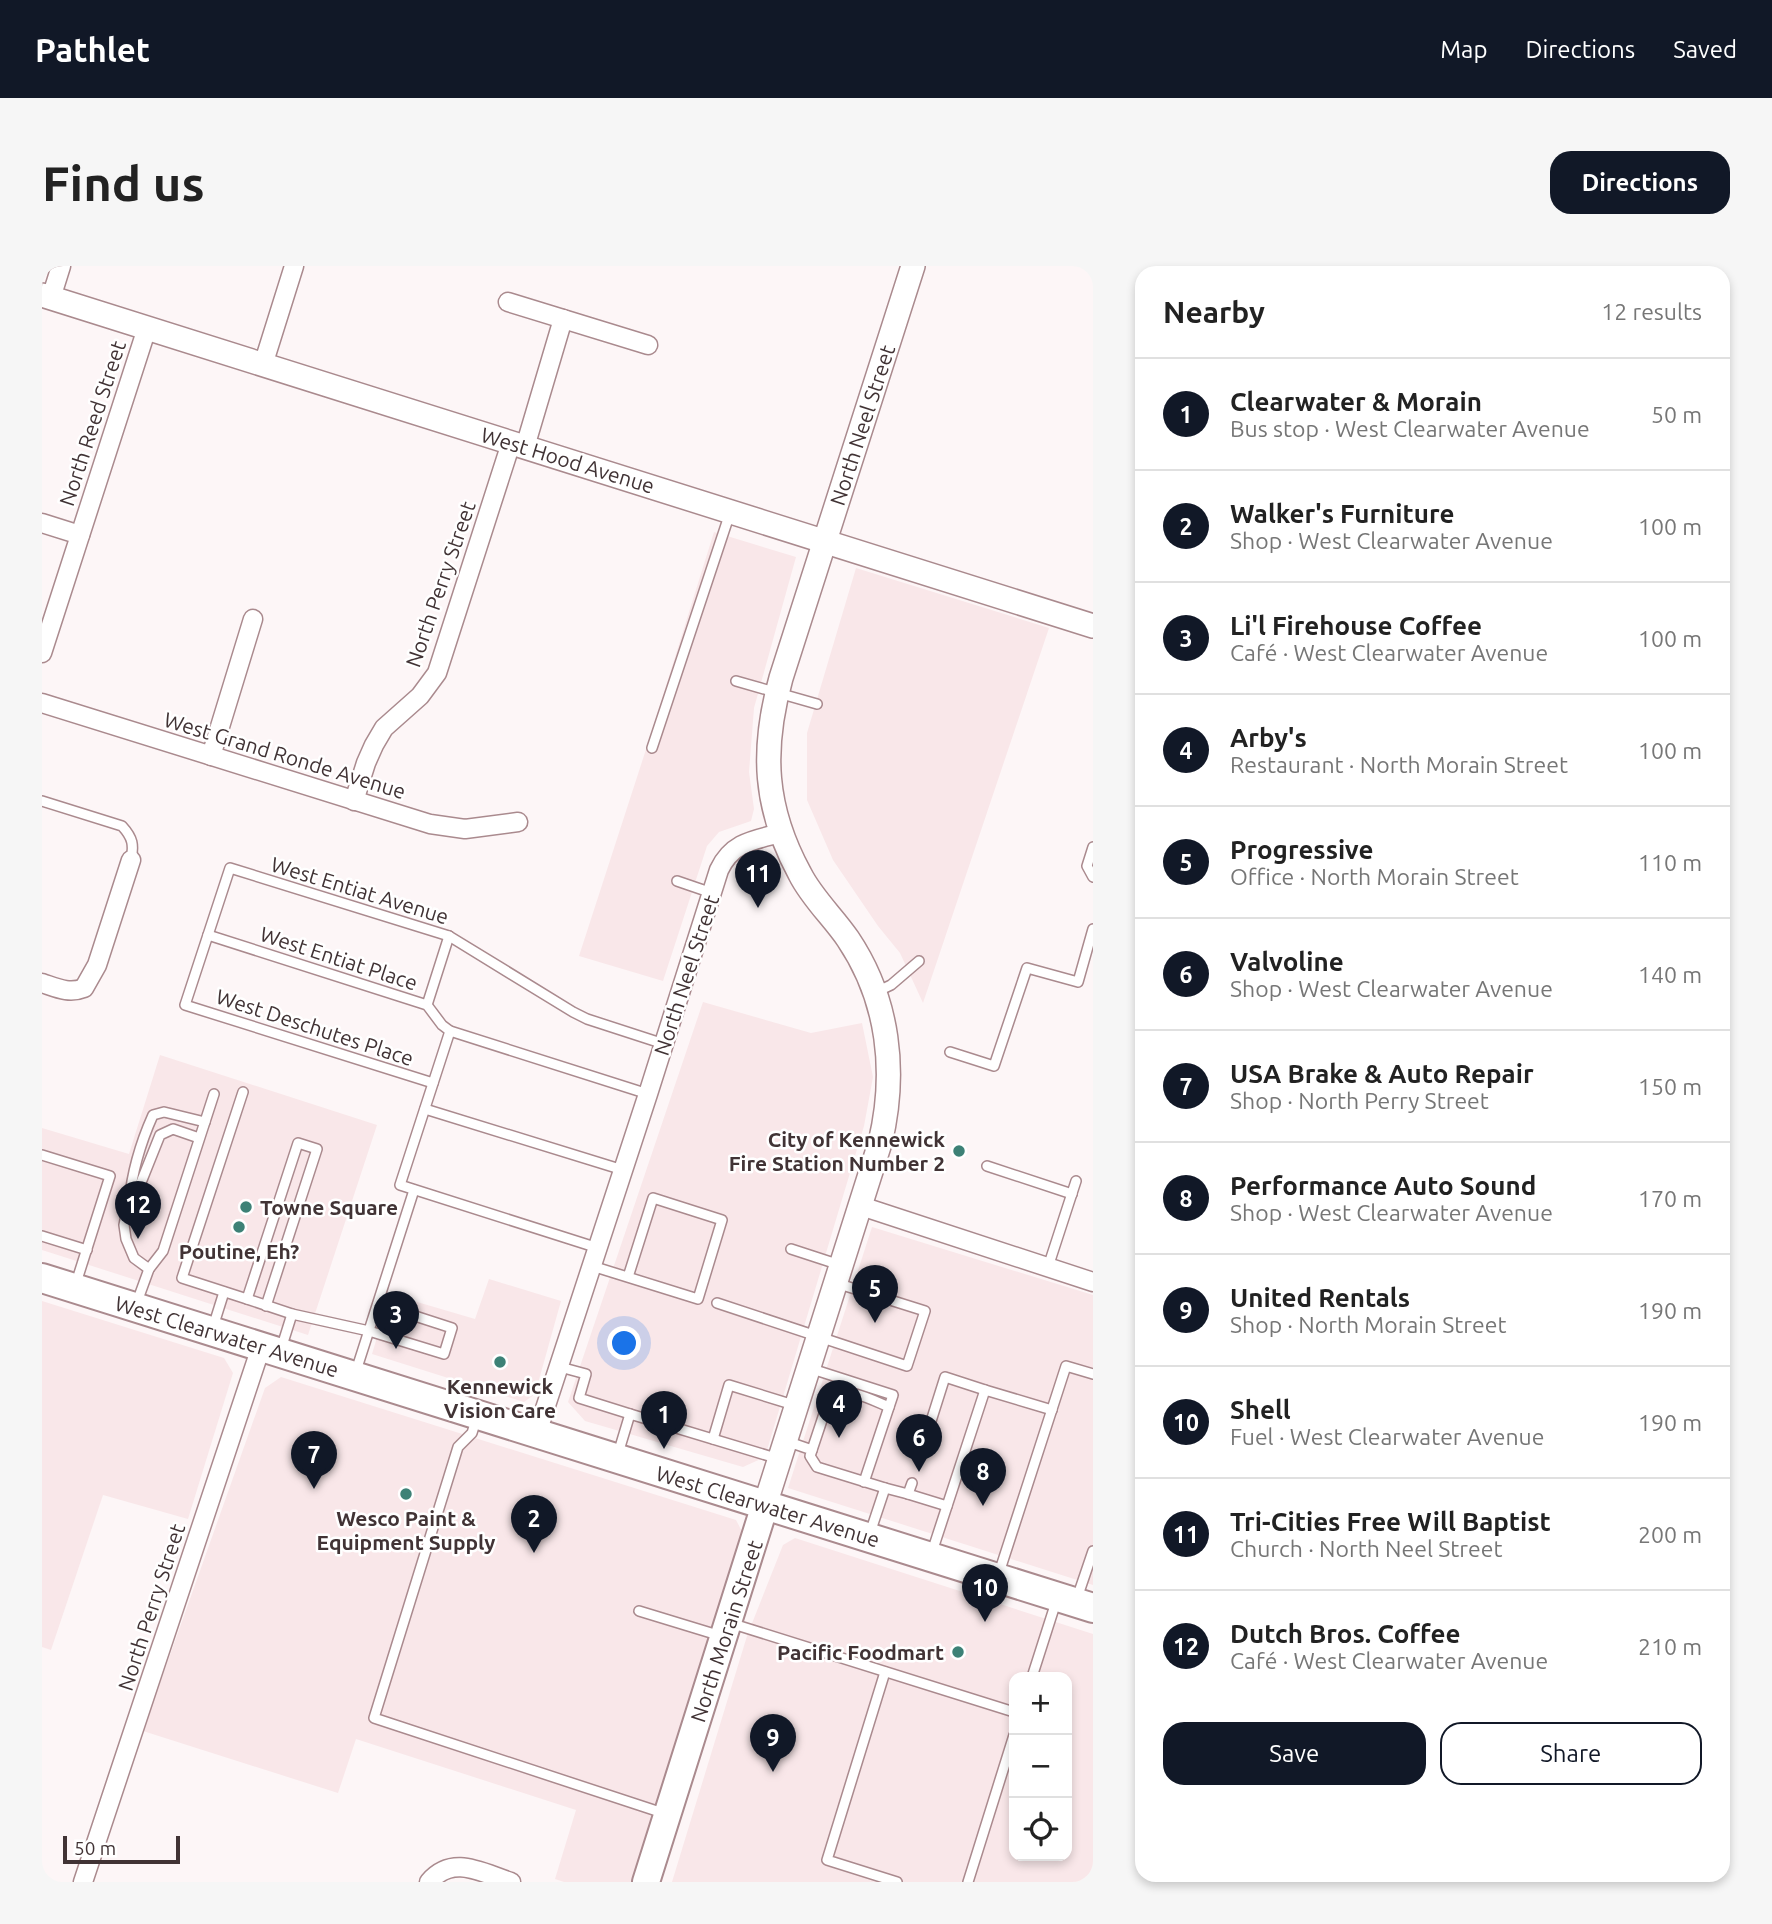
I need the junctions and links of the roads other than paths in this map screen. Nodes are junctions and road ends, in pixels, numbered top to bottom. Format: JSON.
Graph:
{"nodes":[{"id":1,"x":61,"y":266,"type":"edge"},
{"id":2,"x":294,"y":266,"type":"edge"},
{"id":3,"x":913,"y":266,"type":"edge"},
{"id":4,"x":46,"y":297,"type":"edge"},
{"id":5,"x":508,"y":302,"type":"dead end"},
{"id":6,"x":563,"y":319,"type":"junction"},
{"id":7,"x":147,"y":328,"type":"junction"},
{"id":8,"x":648,"y":345,"type":"dead end"},
{"id":9,"x":263,"y":365,"type":"junction"},
{"id":10,"x":518,"y":445,"type":"junction"},
{"id":11,"x":730,"y":512,"type":"junction"},
{"id":12,"x":42,"y":523,"type":"edge"},
{"id":13,"x":80,"y":535,"type":"junction"},
{"id":14,"x":824,"y":541,"type":"junction"},
{"id":15,"x":253,"y":620,"type":"dead end"},
{"id":16,"x":1093,"y":626,"type":"edge"},
{"id":17,"x":42,"y":653,"type":"edge"},
{"id":18,"x":736,"y":681,"type":"dead end"},
{"id":19,"x":777,"y":694,"type":"junction"},
{"id":20,"x":42,"y":703,"type":"edge"},
{"id":21,"x":817,"y":704,"type":"dead end"},
{"id":22,"x":652,"y":748,"type":"dead end"},
{"id":23,"x":211,"y":756,"type":"junction"},
{"id":24,"x":42,"y":800,"type":"edge"},
{"id":25,"x":354,"y":801,"type":"junction"},
{"id":26,"x":518,"y":822,"type":"dead end"},
{"id":27,"x":781,"y":833,"type":"junction"},
{"id":28,"x":1093,"y":847,"type":"edge"},
{"id":29,"x":131,"y":860,"type":"joint"},
{"id":30,"x":1093,"y":877,"type":"edge"},
{"id":31,"x":677,"y":881,"type":"dead end"},
{"id":32,"x":712,"y":893,"type":"junction"},
{"id":33,"x":1093,"y":929,"type":"edge"},
{"id":34,"x":208,"y":935,"type":"junction"},
{"id":35,"x":449,"y":936,"type":"junction"},
{"id":36,"x":919,"y":961,"type":"dead end"},
{"id":37,"x":42,"y":983,"type":"edge"},
{"id":38,"x":874,"y":993,"type":"junction"},
{"id":39,"x":428,"y":1005,"type":"junction"},
{"id":40,"x":450,"y":1031,"type":"junction"},
{"id":41,"x":664,"y":1044,"type":"junction"},
{"id":42,"x":950,"y":1052,"type":"dead end"},
{"id":43,"x":433,"y":1083,"type":"junction"},
{"id":44,"x":243,"y":1091,"type":"dead end"},
{"id":45,"x":214,"y":1094,"type":"dead end"},
{"id":46,"x":648,"y":1094,"type":"junction"},
{"id":47,"x":425,"y":1109,"type":"junction"},
{"id":48,"x":205,"y":1122,"type":"junction"},
{"id":49,"x":199,"y":1138,"type":"junction"},
{"id":50,"x":42,"y":1155,"type":"edge"},
{"id":51,"x":987,"y":1166,"type":"dead end"},
{"id":52,"x":624,"y":1171,"type":"junction"},
{"id":53,"x":1076,"y":1181,"type":"dead end"},
{"id":54,"x":414,"y":1189,"type":"junction"},
{"id":55,"x":1072,"y":1194,"type":"junction"},
{"id":56,"x":128,"y":1206,"type":"junction"},
{"id":57,"x":861,"y":1206,"type":"junction"},
{"id":58,"x":42,"y":1236,"type":"edge"},
{"id":59,"x":598,"y":1248,"type":"junction"},
{"id":60,"x":791,"y":1248,"type":"dead end"},
{"id":61,"x":87,"y":1250,"type":"junction"},
{"id":62,"x":592,"y":1266,"type":"junction"},
{"id":63,"x":1048,"y":1267,"type":"junction"},
{"id":64,"x":149,"y":1269,"type":"junction"},
{"id":65,"x":839,"y":1274,"type":"junction"},
{"id":66,"x":628,"y":1277,"type":"junction"},
{"id":67,"x":42,"y":1278,"type":"edge"},
{"id":68,"x":1093,"y":1282,"type":"edge"},
{"id":69,"x":75,"y":1288,"type":"junction"},
{"id":70,"x":224,"y":1292,"type":"junction"},
{"id":71,"x":247,"y":1299,"type":"junction"},
{"id":72,"x":718,"y":1303,"type":"dead end"},
{"id":73,"x":378,"y":1304,"type":"junction"},
{"id":74,"x":266,"y":1306,"type":"junction"},
{"id":75,"x":135,"y":1307,"type":"junction"},
{"id":76,"x":292,"y":1314,"type":"junction"},
{"id":77,"x":212,"y":1331,"type":"junction"},
{"id":78,"x":369,"y":1331,"type":"junction"},
{"id":79,"x":819,"y":1336,"type":"junction"},
{"id":80,"x":270,"y":1350,"type":"junction"},
{"id":81,"x":560,"y":1367,"type":"junction"},
{"id":82,"x":809,"y":1367,"type":"junction"},
{"id":83,"x":1093,"y":1374,"type":"edge"},
{"id":84,"x":355,"y":1376,"type":"junction"},
{"id":85,"x":985,"y":1390,"type":"junction"},
{"id":86,"x":797,"y":1406,"type":"junction"},
{"id":87,"x":889,"y":1407,"type":"junction"},
{"id":88,"x":1052,"y":1410,"type":"junction"},
{"id":89,"x":630,"y":1414,"type":"junction"},
{"id":90,"x":477,"y":1415,"type":"junction"},
{"id":91,"x":537,"y":1433,"type":"junction"},
{"id":92,"x":713,"y":1439,"type":"junction"},
{"id":93,"x":782,"y":1450,"type":"junction"},
{"id":94,"x":812,"y":1450,"type":"junction"},
{"id":95,"x":920,"y":1456,"type":"dead end"},
{"id":96,"x":617,"y":1458,"type":"junction"},
{"id":97,"x":864,"y":1482,"type":"junction"},
{"id":98,"x":912,"y":1483,"type":"dead end"},
{"id":99,"x":885,"y":1488,"type":"junction"},
{"id":100,"x":908,"y":1494,"type":"junction"},
{"id":101,"x":765,"y":1505,"type":"junction"},
{"id":102,"x":947,"y":1506,"type":"junction"},
{"id":103,"x":869,"y":1537,"type":"junction"},
{"id":104,"x":1093,"y":1550,"type":"edge"},
{"id":105,"x":931,"y":1557,"type":"junction"},
{"id":106,"x":998,"y":1578,"type":"junction"},
{"id":107,"x":1075,"y":1602,"type":"edge"},
{"id":108,"x":639,"y":1611,"type":"dead end"},
{"id":109,"x":726,"y":1630,"type":"junction"},
{"id":110,"x":885,"y":1672,"type":"junction"},
{"id":111,"x":1035,"y":1672,"type":"edge"},
{"id":112,"x":1009,"y":1710,"type":"edge"},
{"id":113,"x":1009,"y":1751,"type":"edge"},
{"id":114,"x":667,"y":1815,"type":"junction"},
{"id":115,"x":434,"y":1877,"type":"edge"},
{"id":116,"x":83,"y":1882,"type":"edge"},
{"id":117,"x":510,"y":1882,"type":"edge"},
{"id":118,"x":646,"y":1882,"type":"edge"},
{"id":119,"x":897,"y":1882,"type":"edge"},
{"id":120,"x":968,"y":1882,"type":"edge"}],
"edges":[{"from":1,"to":4,"type":"street"},
{"from":2,"to":9,"type":"street"},
{"from":3,"to":14,"type":"street","name":"North Neel Street"},
{"from":4,"to":7,"type":"street","name":"West Hood Avenue"},
{"from":5,"to":6,"type":"street"},
{"from":6,"to":8,"type":"street"},
{"from":6,"to":10,"type":"street","name":"North Perry Street"},
{"from":7,"to":9,"type":"street","name":"West Hood Avenue"},
{"from":7,"to":13,"type":"street","name":"North Reed Street"},
{"from":9,"to":10,"type":"street","name":"West Hood Avenue"},
{"from":10,"to":11,"type":"street","name":"West Hood Avenue"},
{"from":10,"to":25,"type":"street","name":"North Perry Street"},
{"from":11,"to":14,"type":"street","name":"West Hood Avenue"},
{"from":11,"to":22,"type":"lane"},
{"from":12,"to":13,"type":"street"},
{"from":13,"to":17,"type":"street","name":"North Reed Street"},
{"from":14,"to":16,"type":"street","name":"West Hood Avenue"},
{"from":14,"to":19,"type":"street","name":"North Neel Street"},
{"from":15,"to":23,"type":"street"},
{"from":18,"to":19,"type":"lane"},
{"from":19,"to":21,"type":"lane"},
{"from":19,"to":27,"type":"street","name":"North Neel Street"},
{"from":20,"to":23,"type":"street","name":"West Grand Ronde Avenue"},
{"from":23,"to":25,"type":"street","name":"West Grand Ronde Avenue"},
{"from":24,"to":29,"type":"lane"},
{"from":25,"to":26,"type":"street","name":"West Grand Ronde Avenue"},
{"from":27,"to":32,"type":"street","name":"North Neel Street"},
{"from":27,"to":38,"type":"street","name":"North Morain Street"},
{"from":28,"to":30,"type":"lane"},
{"from":29,"to":37,"type":"street"},
{"from":31,"to":32,"type":"lane"},
{"from":32,"to":41,"type":"street","name":"North Neel Street"},
{"from":33,"to":42,"type":"lane"},
{"from":34,"to":35,"type":"lane","name":"West Entiat Avenue"},
{"from":34,"to":39,"type":"lane","name":"West Entiat Place"},
{"from":34,"to":43,"type":"lane","name":"West Deschutes Place"},
{"from":35,"to":39,"type":"lane"},
{"from":35,"to":41,"type":"lane","name":"West Entiat Avenue"},
{"from":36,"to":38,"type":"lane"},
{"from":38,"to":57,"type":"street","name":"North Morain Street"},
{"from":39,"to":40,"type":"lane","name":"West Entiat Place"},
{"from":40,"to":43,"type":"lane"},
{"from":40,"to":46,"type":"lane"},
{"from":41,"to":46,"type":"street","name":"North Neel Street"},
{"from":43,"to":47,"type":"lane"},
{"from":44,"to":70,"type":"lane"},
{"from":45,"to":48,"type":"lane"},
{"from":46,"to":52,"type":"street","name":"North Neel Street"},
{"from":47,"to":52,"type":"lane"},
{"from":47,"to":54,"type":"lane"},
{"from":48,"to":49,"type":"lane"},
{"from":48,"to":56,"type":"lane"},
{"from":49,"to":56,"type":"lane"},
{"from":49,"to":64,"type":"lane"},
{"from":50,"to":61,"type":"lane"},
{"from":51,"to":55,"type":"lane"},
{"from":52,"to":59,"type":"street","name":"North Neel Street"},
{"from":53,"to":55,"type":"lane"},
{"from":54,"to":59,"type":"lane"},
{"from":54,"to":73,"type":"lane"},
{"from":55,"to":63,"type":"lane"},
{"from":56,"to":64,"type":"lane"},
{"from":57,"to":63,"type":"street"},
{"from":57,"to":65,"type":"street","name":"North Morain Street"},
{"from":58,"to":61,"type":"lane"},
{"from":59,"to":62,"type":"street","name":"North Neel Street"},
{"from":60,"to":65,"type":"lane"},
{"from":61,"to":69,"type":"lane"},
{"from":62,"to":66,"type":"lane"},
{"from":62,"to":81,"type":"street","name":"North Neel Street"},
{"from":63,"to":68,"type":"street"},
{"from":64,"to":75,"type":"lane"},
{"from":65,"to":79,"type":"street","name":"North Morain Street"},
{"from":65,"to":79,"type":"lane"},
{"from":66,"to":66,"type":"lane"},
{"from":67,"to":69,"type":"main road","name":"West Clearwater Avenue"},
{"from":69,"to":75,"type":"main road","name":"West Clearwater Avenue"},
{"from":70,"to":71,"type":"lane"},
{"from":70,"to":77,"type":"lane"},
{"from":71,"to":74,"type":"lane"},
{"from":71,"to":74,"type":"lane"},
{"from":72,"to":79,"type":"lane"},
{"from":73,"to":78,"type":"lane"},
{"from":73,"to":78,"type":"lane"},
{"from":74,"to":76,"type":"lane"},
{"from":75,"to":77,"type":"main road","name":"West Clearwater Avenue"},
{"from":76,"to":78,"type":"lane"},
{"from":76,"to":80,"type":"lane"},
{"from":77,"to":80,"type":"main road","name":"West Clearwater Avenue"},
{"from":78,"to":84,"type":"lane"},
{"from":79,"to":82,"type":"street","name":"North Morain Street"},
{"from":80,"to":84,"type":"main road","name":"West Clearwater Avenue"},
{"from":80,"to":116,"type":"street","name":"North Perry Street"},
{"from":81,"to":89,"type":"lane"},
{"from":81,"to":91,"type":"street","name":"North Neel Street"},
{"from":82,"to":86,"type":"street","name":"North Morain Street"},
{"from":82,"to":87,"type":"lane"},
{"from":83,"to":88,"type":"lane"},
{"from":84,"to":90,"type":"main road","name":"West Clearwater Avenue"},
{"from":85,"to":88,"type":"lane"},
{"from":85,"to":95,"type":"lane"},
{"from":85,"to":102,"type":"lane"},
{"from":86,"to":92,"type":"lane"},
{"from":86,"to":93,"type":"street","name":"North Morain Street"},
{"from":87,"to":94,"type":"lane"},
{"from":87,"to":97,"type":"lane"},
{"from":88,"to":106,"type":"lane"},
{"from":89,"to":92,"type":"lane"},
{"from":89,"to":96,"type":"lane"},
{"from":90,"to":91,"type":"main road","name":"West Clearwater Avenue"},
{"from":90,"to":114,"type":"lane"},
{"from":91,"to":96,"type":"main road","name":"West Clearwater Avenue"},
{"from":92,"to":93,"type":"lane"},
{"from":93,"to":94,"type":"lane"},
{"from":93,"to":101,"type":"street","name":"North Morain Street"},
{"from":94,"to":97,"type":"lane"},
{"from":96,"to":101,"type":"main road","name":"West Clearwater Avenue"},
{"from":97,"to":99,"type":"lane"},
{"from":98,"to":100,"type":"lane"},
{"from":99,"to":100,"type":"lane"},
{"from":99,"to":103,"type":"lane"},
{"from":100,"to":102,"type":"lane"},
{"from":101,"to":103,"type":"main road","name":"West Clearwater Avenue"},
{"from":101,"to":109,"type":"main road","name":"North Morain Street"},
{"from":102,"to":105,"type":"lane"},
{"from":103,"to":105,"type":"main road","name":"West Clearwater Avenue"},
{"from":104,"to":107,"type":"lane"},
{"from":105,"to":106,"type":"main road","name":"West Clearwater Avenue"},
{"from":106,"to":107,"type":"main road","name":"West Clearwater Avenue"},
{"from":107,"to":111,"type":"lane"},
{"from":108,"to":109,"type":"lane"},
{"from":109,"to":110,"type":"lane"},
{"from":109,"to":114,"type":"main road","name":"North Morain Street"},
{"from":110,"to":112,"type":"lane"},
{"from":110,"to":119,"type":"lane"},
{"from":113,"to":120,"type":"lane"},
{"from":114,"to":118,"type":"main road","name":"North Morain Street"},
{"from":115,"to":117,"type":"street"}]}
